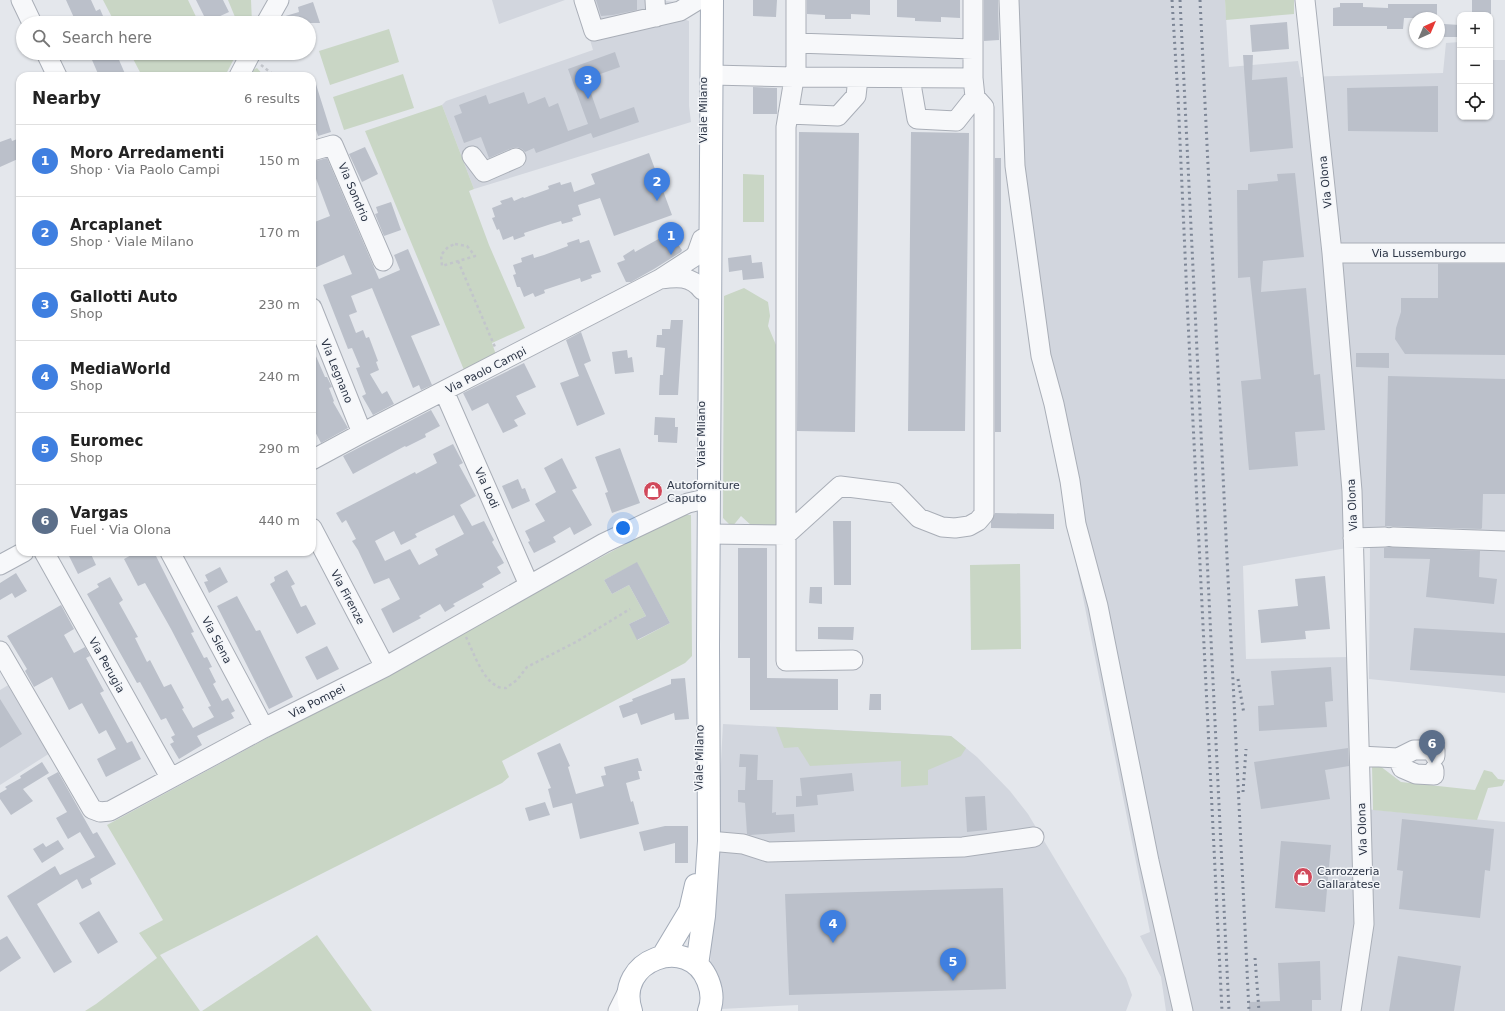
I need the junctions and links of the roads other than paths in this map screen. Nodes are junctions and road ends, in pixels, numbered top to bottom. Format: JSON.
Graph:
{"nodes":[{"id":1,"x":21,"y":0,"type":"edge"},
{"id":2,"x":584,"y":0,"type":"edge"},
{"id":3,"x":698,"y":0,"type":"edge"},
{"id":4,"x":703,"y":0,"type":"edge"},
{"id":5,"x":712,"y":0,"type":"edge"},
{"id":6,"x":796,"y":0,"type":"edge"},
{"id":7,"x":974,"y":0,"type":"edge"},
{"id":8,"x":1009,"y":0,"type":"edge"},
{"id":9,"x":1305,"y":0,"type":"edge"},
{"id":10,"x":655,"y":9,"type":"edge"},
{"id":11,"x":680,"y":11,"type":"junction"},
{"id":12,"x":29,"y":16,"type":"edge"},
{"id":13,"x":703,"y":22,"type":"junction"},
{"id":14,"x":796,"y":43,"type":"junction"},
{"id":15,"x":973,"y":49,"type":"junction"},
{"id":16,"x":49,"y":60,"type":"edge"},
{"id":17,"x":247,"y":60,"type":"edge"},
{"id":18,"x":55,"y":72,"type":"edge"},
{"id":19,"x":241,"y":72,"type":"edge"},
{"id":20,"x":712,"y":75,"type":"junction"},
{"id":21,"x":794,"y":77,"type":"junction"},
{"id":22,"x":858,"y":78,"type":"junction"},
{"id":23,"x":910,"y":78,"type":"junction"},
{"id":24,"x":973,"y":78,"type":"junction"},
{"id":25,"x":975,"y":97,"type":"junction"},
{"id":26,"x":788,"y":114,"type":"junction"},
{"id":27,"x":316,"y":150,"type":"edge"},
{"id":28,"x":472,"y":156,"type":"dead end"},
{"id":29,"x":516,"y":158,"type":"dead end"},
{"id":30,"x":702,"y":240,"type":"junction"},
{"id":31,"x":1332,"y":254,"type":"junction"},
{"id":32,"x":1505,"y":254,"type":"edge"},
{"id":33,"x":383,"y":261,"type":"dead end"},
{"id":34,"x":660,"y":278,"type":"junction"},
{"id":35,"x":702,"y":290,"type":"junction"},
{"id":36,"x":316,"y":318,"type":"edge"},
{"id":37,"x":444,"y":392,"type":"junction"},
{"id":38,"x":362,"y":433,"type":"junction"},
{"id":39,"x":316,"y":458,"type":"edge"},
{"id":40,"x":701,"y":500,"type":"junction"},
{"id":41,"x":709,"y":534,"type":"junction"},
{"id":42,"x":786,"y":535,"type":"junction"},
{"id":43,"x":316,"y":536,"type":"edge"},
{"id":44,"x":1353,"y":538,"type":"junction"},
{"id":45,"x":1505,"y":541,"type":"edge"},
{"id":46,"x":17,"y":556,"type":"edge"},
{"id":47,"x":46,"y":556,"type":"edge"},
{"id":48,"x":172,"y":556,"type":"edge"},
{"id":49,"x":0,"y":565,"type":"edge"},
{"id":50,"x":529,"y":585,"type":"junction"},
{"id":51,"x":0,"y":651,"type":"edge"},
{"id":52,"x":853,"y":660,"type":"dead end"},
{"id":53,"x":385,"y":667,"type":"junction"},
{"id":54,"x":264,"y":728,"type":"junction"},
{"id":55,"x":1360,"y":756,"type":"junction"},
{"id":56,"x":1434,"y":764,"type":"dead end"},
{"id":57,"x":170,"y":778,"type":"junction"},
{"id":58,"x":1034,"y":837,"type":"dead end"},
{"id":59,"x":709,"y":841,"type":"junction"},
{"id":60,"x":663,"y":956,"type":"junction"},
{"id":61,"x":697,"y":965,"type":"junction"},
{"id":62,"x":630,"y":1001,"type":"edge"},
{"id":63,"x":714,"y":1008,"type":"edge"},
{"id":64,"x":618,"y":1011,"type":"edge"},
{"id":65,"x":1183,"y":1011,"type":"edge"},
{"id":66,"x":1351,"y":1011,"type":"edge"}],
"edges":[{"from":1,"to":12,"type":"street"},
{"from":2,"to":10,"type":"street"},
{"from":3,"to":11,"type":"street"},
{"from":4,"to":13,"type":"main road","name":"Viale Milano"},
{"from":5,"to":20,"type":"main road","name":"Viale Milano"},
{"from":6,"to":14,"type":"street"},
{"from":7,"to":15,"type":"street"},
{"from":8,"to":65,"type":"street"},
{"from":9,"to":31,"type":"street","name":"Via Olona"},
{"from":10,"to":11,"type":"street"},
{"from":11,"to":13,"type":"street"},
{"from":13,"to":30,"type":"main road","name":"Viale Milano"},
{"from":14,"to":15,"type":"street"},
{"from":14,"to":21,"type":"street"},
{"from":15,"to":24,"type":"street"},
{"from":16,"to":18,"type":"street"},
{"from":17,"to":19,"type":"street"},
{"from":20,"to":21,"type":"street"},
{"from":20,"to":41,"type":"main road","name":"Viale Milano"},
{"from":21,"to":22,"type":"street"},
{"from":21,"to":26,"type":"street"},
{"from":22,"to":23,"type":"street"},
{"from":22,"to":26,"type":"street"},
{"from":23,"to":24,"type":"street"},
{"from":23,"to":25,"type":"street"},
{"from":24,"to":25,"type":"street"},
{"from":25,"to":42,"type":"street"},
{"from":26,"to":42,"type":"street"},
{"from":27,"to":33,"type":"street","name":"Via Sondrio"},
{"from":28,"to":29,"type":"street"},
{"from":30,"to":34,"type":"street","name":"Via Paolo Campi"},
{"from":30,"to":35,"type":"main road","name":"Viale Milano"},
{"from":31,"to":32,"type":"street","name":"Via Lussemburgo"},
{"from":31,"to":44,"type":"street","name":"Via Olona"},
{"from":34,"to":35,"type":"street","name":"Via Paolo Campi"},
{"from":34,"to":37,"type":"street","name":"Via Paolo Campi"},
{"from":35,"to":40,"type":"main road","name":"Viale Milano"},
{"from":36,"to":38,"type":"street","name":"Via Legnano"},
{"from":37,"to":38,"type":"street","name":"Via Paolo Campi"},
{"from":37,"to":50,"type":"street","name":"Via Lodi"},
{"from":38,"to":39,"type":"street","name":"Via Paolo Campi"},
{"from":40,"to":50,"type":"street","name":"Via Pompei"},
{"from":40,"to":60,"type":"main road","name":"Viale Milano"},
{"from":41,"to":42,"type":"street"},
{"from":41,"to":59,"type":"main road","name":"Viale Milano"},
{"from":42,"to":52,"type":"street"},
{"from":43,"to":53,"type":"street","name":"Via Firenze"},
{"from":44,"to":45,"type":"street"},
{"from":44,"to":55,"type":"street","name":"Via Olona"},
{"from":46,"to":49,"type":"street"},
{"from":47,"to":57,"type":"street","name":"Via Perugia"},
{"from":48,"to":54,"type":"street","name":"Via Siena"},
{"from":50,"to":53,"type":"street","name":"Via Pompei"},
{"from":51,"to":57,"type":"street","name":"Via Pompei"},
{"from":53,"to":54,"type":"street","name":"Via Pompei"},
{"from":54,"to":57,"type":"street","name":"Via Pompei"},
{"from":55,"to":56,"type":"street"},
{"from":55,"to":66,"type":"street","name":"Via Olona"},
{"from":58,"to":59,"type":"street"},
{"from":59,"to":61,"type":"main road","name":"Viale Milano"},
{"from":60,"to":61,"type":"main road"},
{"from":60,"to":62,"type":"main road"},
{"from":61,"to":63,"type":"main road"},
{"from":62,"to":64,"type":"street"}]}
